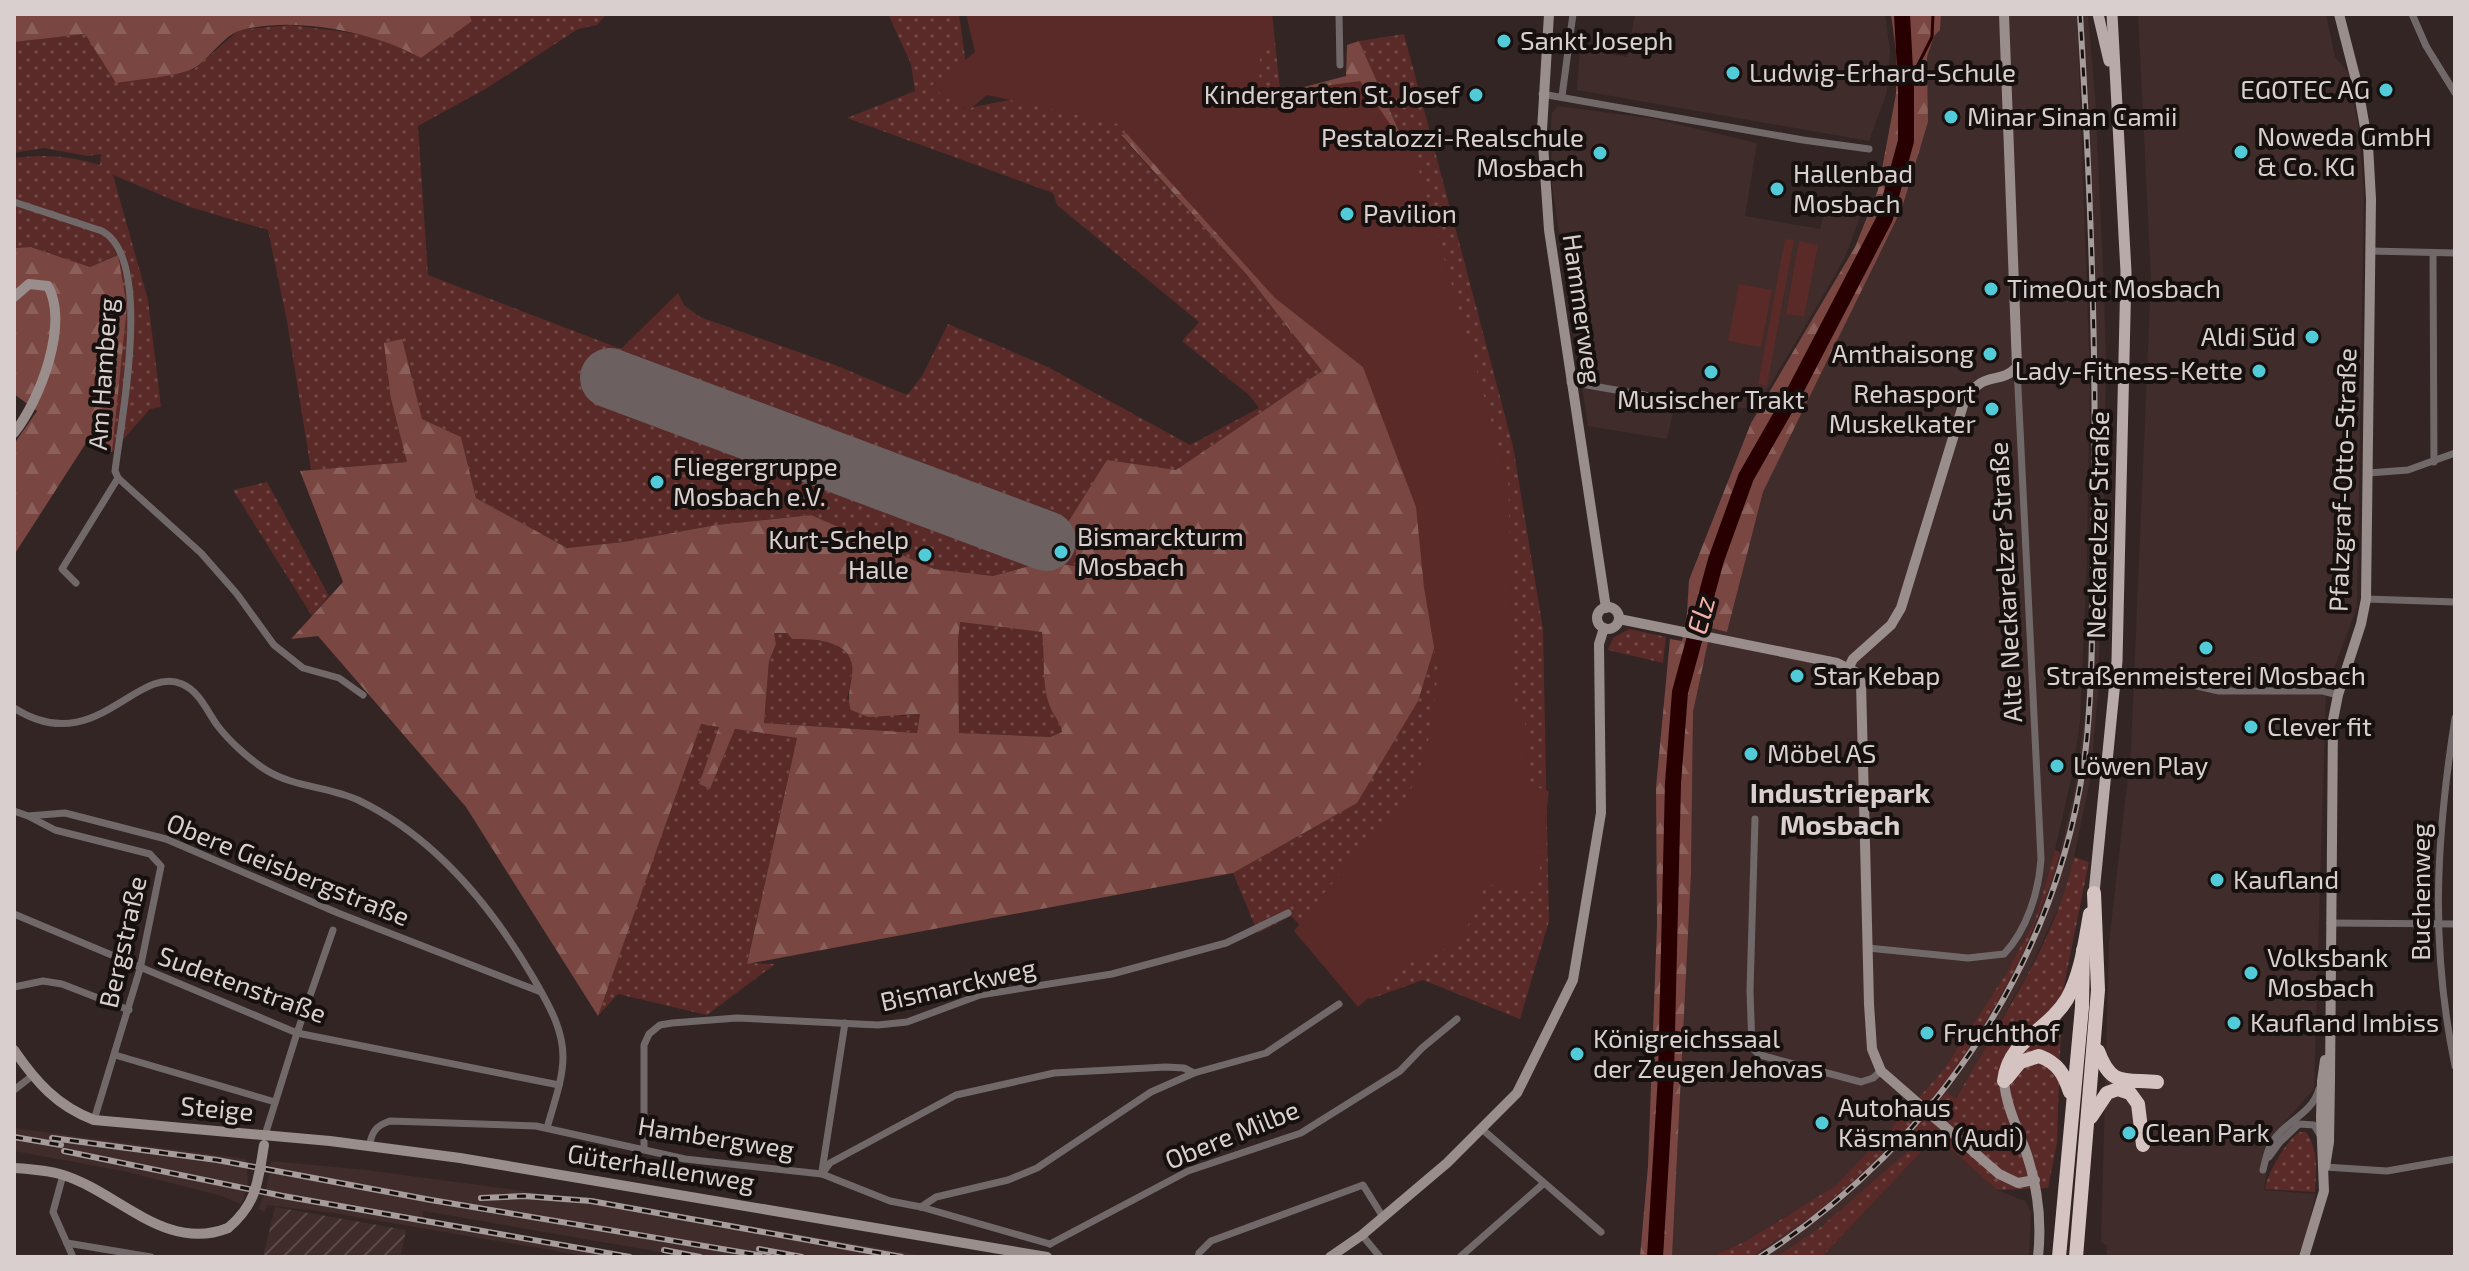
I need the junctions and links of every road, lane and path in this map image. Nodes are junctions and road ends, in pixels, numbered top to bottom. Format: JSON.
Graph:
{"nodes":[{"id":1,"x":1339,"y":14,"type":"edge"},
{"id":2,"x":1549,"y":14,"type":"edge"},
{"id":3,"x":1573,"y":14,"type":"edge"},
{"id":4,"x":2004,"y":14,"type":"edge"},
{"id":5,"x":2098,"y":14,"type":"edge"},
{"id":6,"x":2112,"y":14,"type":"edge"},
{"id":7,"x":2339,"y":14,"type":"edge"},
{"id":8,"x":2412,"y":14,"type":"edge"},
{"id":9,"x":1340,"y":65,"type":"dead end"},
{"id":10,"x":2114,"y":81,"type":"junction"},
{"id":11,"x":2455,"y":93,"type":"edge"},
{"id":12,"x":1542,"y":94,"type":"junction"},
{"id":13,"x":1562,"y":96,"type":"junction"},
{"id":14,"x":1869,"y":149,"type":"dead end"},
{"id":15,"x":14,"y":202,"type":"edge"},
{"id":16,"x":2371,"y":251,"type":"junction"},
{"id":17,"x":2433,"y":253,"type":"junction"},
{"id":18,"x":2455,"y":253,"type":"edge"},
{"id":19,"x":14,"y":297,"type":"edge"},
{"id":20,"x":2017,"y":367,"type":"junction"},
{"id":21,"x":1570,"y":382,"type":"junction"},
{"id":22,"x":1690,"y":403,"type":"dead end"},
{"id":23,"x":14,"y":433,"type":"edge"},
{"id":24,"x":2455,"y":453,"type":"edge"},
{"id":25,"x":2434,"y":462,"type":"junction"},
{"id":26,"x":2368,"y":473,"type":"junction"},
{"id":27,"x":118,"y":478,"type":"junction"},
{"id":28,"x":76,"y":583,"type":"dead end"},
{"id":29,"x":2366,"y":599,"type":"junction"},
{"id":30,"x":2455,"y":602,"type":"edge"},
{"id":31,"x":1606,"y":608,"type":"junction"},
{"id":32,"x":1619,"y":619,"type":"junction"},
{"id":33,"x":1604,"y":628,"type":"junction"},
{"id":34,"x":1849,"y":667,"type":"junction"},
{"id":35,"x":2188,"y":684,"type":"dead end"},
{"id":36,"x":363,"y":695,"type":"dead end"},
{"id":37,"x":2338,"y":695,"type":"junction"},
{"id":38,"x":14,"y":708,"type":"edge"},
{"id":39,"x":2455,"y":718,"type":"edge"},
{"id":40,"x":14,"y":811,"type":"edge"},
{"id":41,"x":28,"y":816,"type":"junction"},
{"id":42,"x":1755,"y":819,"type":"dead end"},
{"id":43,"x":2094,"y":893,"type":"junction"},
{"id":44,"x":1288,"y":913,"type":"dead end"},
{"id":45,"x":14,"y":914,"type":"edge"},
{"id":46,"x":2330,"y":923,"type":"junction"},
{"id":47,"x":2437,"y":924,"type":"junction"},
{"id":48,"x":2455,"y":924,"type":"edge"},
{"id":49,"x":333,"y":930,"type":"dead end"},
{"id":50,"x":1868,"y":948,"type":"junction"},
{"id":51,"x":2083,"y":950,"type":"junction"},
{"id":52,"x":140,"y":969,"type":"junction"},
{"id":53,"x":14,"y":987,"type":"edge"},
{"id":54,"x":541,"y":992,"type":"junction"},
{"id":55,"x":1339,"y":1004,"type":"dead end"},
{"id":56,"x":129,"y":1010,"type":"junction"},
{"id":57,"x":1457,"y":1019,"type":"dead end"},
{"id":58,"x":845,"y":1023,"type":"junction"},
{"id":59,"x":297,"y":1033,"type":"junction"},
{"id":60,"x":2328,"y":1042,"type":"junction"},
{"id":61,"x":2096,"y":1045,"type":"junction"},
{"id":62,"x":14,"y":1050,"type":"edge"},
{"id":63,"x":115,"y":1055,"type":"junction"},
{"id":64,"x":2455,"y":1066,"type":"edge"},
{"id":65,"x":1881,"y":1071,"type":"junction"},
{"id":66,"x":1194,"y":1073,"type":"junction"},
{"id":67,"x":32,"y":1076,"type":"junction"},
{"id":68,"x":2131,"y":1080,"type":"junction"},
{"id":69,"x":2004,"y":1081,"type":"junction"},
{"id":70,"x":2322,"y":1081,"type":"junction"},
{"id":71,"x":2157,"y":1082,"type":"dead end"},
{"id":72,"x":559,"y":1085,"type":"junction"},
{"id":73,"x":14,"y":1090,"type":"edge"},
{"id":74,"x":2073,"y":1100,"type":"junction"},
{"id":75,"x":275,"y":1102,"type":"junction"},
{"id":76,"x":2305,"y":1113,"type":"junction"},
{"id":77,"x":2321,"y":1117,"type":"junction"},
{"id":78,"x":94,"y":1120,"type":"junction"},
{"id":79,"x":2089,"y":1120,"type":"junction"},
{"id":80,"x":547,"y":1128,"type":"junction"},
{"id":81,"x":1483,"y":1130,"type":"junction"},
{"id":82,"x":2325,"y":1139,"type":"junction"},
{"id":83,"x":265,"y":1140,"type":"junction"},
{"id":84,"x":369,"y":1147,"type":"junction"},
{"id":85,"x":644,"y":1149,"type":"junction"},
{"id":86,"x":2455,"y":1159,"type":"edge"},
{"id":87,"x":2325,"y":1167,"type":"junction"},
{"id":88,"x":14,"y":1168,"type":"edge"},
{"id":89,"x":822,"y":1174,"type":"junction"},
{"id":90,"x":63,"y":1175,"type":"junction"},
{"id":91,"x":2035,"y":1180,"type":"junction"},
{"id":92,"x":1543,"y":1184,"type":"junction"},
{"id":93,"x":921,"y":1207,"type":"junction"},
{"id":94,"x":1383,"y":1217,"type":"junction"},
{"id":95,"x":1601,"y":1232,"type":"dead end"},
{"id":96,"x":1362,"y":1235,"type":"junction"},
{"id":97,"x":67,"y":1243,"type":"junction"},
{"id":98,"x":1050,"y":1244,"type":"junction"},
{"id":99,"x":73,"y":1257,"type":"edge"},
{"id":100,"x":151,"y":1257,"type":"edge"},
{"id":101,"x":1048,"y":1257,"type":"edge"},
{"id":102,"x":1198,"y":1257,"type":"edge"},
{"id":103,"x":1330,"y":1257,"type":"edge"},
{"id":104,"x":1380,"y":1257,"type":"edge"},
{"id":105,"x":1460,"y":1257,"type":"edge"},
{"id":106,"x":2038,"y":1257,"type":"edge"},
{"id":107,"x":2059,"y":1257,"type":"edge"},
{"id":108,"x":2076,"y":1257,"type":"edge"},
{"id":109,"x":2304,"y":1257,"type":"edge"}],
"edges":[{"from":1,"to":9,"type":"street"},
{"from":2,"to":12,"type":"street","name":"Hammerweg"},
{"from":3,"to":13,"type":"street"},
{"from":4,"to":20,"type":"street","name":"Alte Neckarelzer Straße"},
{"from":5,"to":10,"type":"main road"},
{"from":6,"to":10,"type":"main road","name":"Neckarelzer Straße"},
{"from":7,"to":16,"type":"street","name":"Pfalzgraf-Otto-Straße"},
{"from":8,"to":11,"type":"street"},
{"from":10,"to":43,"type":"main road","name":"Neckarelzer Straße"},
{"from":12,"to":13,"type":"street"},
{"from":12,"to":21,"type":"street","name":"Hammerweg"},
{"from":13,"to":14,"type":"street"},
{"from":15,"to":27,"type":"street","name":"Am Hamberg"},
{"from":16,"to":17,"type":"street"},
{"from":16,"to":26,"type":"street","name":"Pfalzgraf-Otto-Straße"},
{"from":17,"to":18,"type":"street"},
{"from":17,"to":25,"type":"street"},
{"from":19,"to":23,"type":"street"},
{"from":20,"to":34,"type":"street"},
{"from":20,"to":50,"type":"street","name":"Alte Neckarelzer Straße"},
{"from":21,"to":22,"type":"street"},
{"from":21,"to":31,"type":"street","name":"Hammerweg"},
{"from":24,"to":25,"type":"street"},
{"from":25,"to":26,"type":"street"},
{"from":26,"to":29,"type":"street","name":"Pfalzgraf-Otto-Straße"},
{"from":27,"to":28,"type":"street","name":"Am Hamberg"},
{"from":27,"to":36,"type":"street","name":"Am Hamberg"},
{"from":29,"to":30,"type":"street"},
{"from":29,"to":37,"type":"street","name":"Pfalzgraf-Otto-Straße"},
{"from":31,"to":32,"type":"street"},
{"from":31,"to":33,"type":"street"},
{"from":32,"to":33,"type":"street"},
{"from":32,"to":34,"type":"street"},
{"from":33,"to":81,"type":"street"},
{"from":34,"to":50,"type":"street"},
{"from":35,"to":37,"type":"street"},
{"from":37,"to":46,"type":"street","name":"Pfalzgraf-Otto-Straße"},
{"from":38,"to":54,"type":"street"},
{"from":39,"to":47,"type":"street","name":"Buchenweg"},
{"from":40,"to":41,"type":"street","name":"Obere Geisbergstraße"},
{"from":41,"to":52,"type":"street","name":"Bergstraße"},
{"from":41,"to":54,"type":"street","name":"Obere Geisbergstraße"},
{"from":42,"to":65,"type":"street"},
{"from":43,"to":51,"type":"highway"},
{"from":43,"to":61,"type":"highway"},
{"from":44,"to":58,"type":"street","name":"Bismarckweg"},
{"from":45,"to":52,"type":"street","name":"Sudetenstraße"},
{"from":46,"to":47,"type":"street"},
{"from":46,"to":60,"type":"street","name":"Pfalzgraf-Otto-Straße"},
{"from":47,"to":48,"type":"street"},
{"from":47,"to":64,"type":"street","name":"Buchenweg"},
{"from":49,"to":59,"type":"street"},
{"from":50,"to":65,"type":"street"},
{"from":51,"to":69,"type":"highway"},
{"from":51,"to":74,"type":"highway"},
{"from":52,"to":56,"type":"street","name":"Bergstraße"},
{"from":52,"to":59,"type":"street","name":"Sudetenstraße"},
{"from":53,"to":56,"type":"street"},
{"from":54,"to":72,"type":"street"},
{"from":55,"to":66,"type":"street"},
{"from":56,"to":63,"type":"street","name":"Bergstraße"},
{"from":57,"to":98,"type":"street","name":"Obere Milbe"},
{"from":58,"to":85,"type":"street","name":"Bismarckweg"},
{"from":58,"to":89,"type":"street"},
{"from":59,"to":72,"type":"street","name":"Sudetenstraße"},
{"from":59,"to":75,"type":"street"},
{"from":60,"to":70,"type":"street","name":"Pfalzgraf-Otto-Straße"},
{"from":60,"to":82,"type":"street","name":"Pfalzgraf-Otto-Straße"},
{"from":61,"to":68,"type":"highway"},
{"from":61,"to":79,"type":"highway"},
{"from":62,"to":67,"type":"street","name":"Steige"},
{"from":63,"to":75,"type":"street"},
{"from":63,"to":78,"type":"street","name":"Bergstraße"},
{"from":65,"to":91,"type":"street"},
{"from":66,"to":89,"type":"street"},
{"from":66,"to":93,"type":"street"},
{"from":67,"to":73,"type":"street"},
{"from":67,"to":78,"type":"street","name":"Steige"},
{"from":68,"to":71,"type":"highway"},
{"from":68,"to":79,"type":"highway"},
{"from":69,"to":74,"type":"highway"},
{"from":69,"to":91,"type":"street"},
{"from":70,"to":76,"type":"street"},
{"from":70,"to":77,"type":"street","name":"Pfalzgraf-Otto-Straße"},
{"from":72,"to":80,"type":"street"},
{"from":74,"to":107,"type":"highway"},
{"from":75,"to":83,"type":"street"},
{"from":76,"to":77,"type":"street"},
{"from":76,"to":82,"type":"street"},
{"from":77,"to":82,"type":"street","name":"Pfalzgraf-Otto-Straße"},
{"from":78,"to":83,"type":"street","name":"Steige"},
{"from":79,"to":108,"type":"highway"},
{"from":80,"to":84,"type":"street","name":"Hambergweg"},
{"from":80,"to":85,"type":"street","name":"Hambergweg"},
{"from":81,"to":92,"type":"street"},
{"from":81,"to":94,"type":"street"},
{"from":82,"to":87,"type":"street","name":"Pfalzgraf-Otto-Straße"},
{"from":83,"to":84,"type":"street","name":"Güterhallenweg"},
{"from":83,"to":90,"type":"street","name":"Steige","bridge":true},
{"from":84,"to":101,"type":"street","name":"Güterhallenweg"},
{"from":85,"to":89,"type":"street","name":"Hambergweg"},
{"from":86,"to":87,"type":"street"},
{"from":87,"to":109,"type":"street","name":"Pfalzgraf-Otto-Straße"},
{"from":88,"to":90,"type":"street","name":"Steige"},
{"from":89,"to":93,"type":"street","name":"Hambergweg"},
{"from":90,"to":97,"type":"street"},
{"from":91,"to":106,"type":"street"},
{"from":92,"to":95,"type":"street"},
{"from":92,"to":105,"type":"street"},
{"from":93,"to":98,"type":"street","name":"Hambergweg"},
{"from":94,"to":96,"type":"street"},
{"from":94,"to":102,"type":"street"},
{"from":96,"to":103,"type":"street"},
{"from":96,"to":104,"type":"street"},
{"from":97,"to":99,"type":"street"},
{"from":97,"to":100,"type":"street"},
{"from":98,"to":101,"type":"street"}]}
